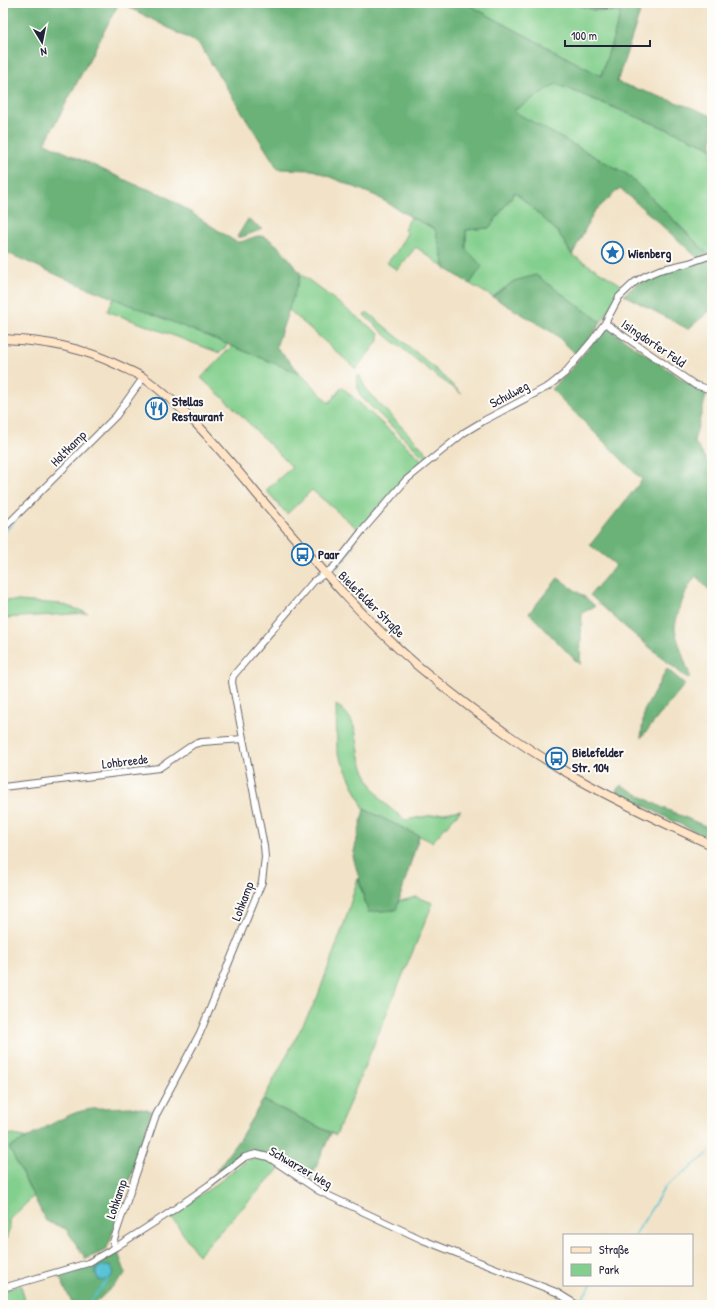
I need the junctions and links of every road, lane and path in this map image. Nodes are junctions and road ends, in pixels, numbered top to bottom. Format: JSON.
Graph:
{"nodes":[{"id":1,"x":592,"y":3,"type":"edge"},
{"id":2,"x":624,"y":3,"type":"edge"},
{"id":3,"x":712,"y":255,"type":"edge"},
{"id":4,"x":605,"y":323,"type":"junction"},
{"id":5,"x":3,"y":339,"type":"edge"},
{"id":6,"x":143,"y":378,"type":"junction"},
{"id":7,"x":712,"y":390,"type":"edge"},
{"id":8,"x":3,"y":529,"type":"edge"},
{"id":9,"x":325,"y":574,"type":"junction"},
{"id":10,"x":243,"y":739,"type":"junction"},
{"id":11,"x":3,"y":786,"type":"edge"},
{"id":12,"x":712,"y":845,"type":"edge"},
{"id":13,"x":116,"y":1247,"type":"junction"},
{"id":14,"x":3,"y":1288,"type":"edge"},
{"id":15,"x":577,"y":1305,"type":"edge"}],
"edges":[{"from":1,"to":2,"type":"street"},
{"from":3,"to":4,"type":"street","name":"Schulweg"},
{"from":4,"to":7,"type":"street","name":"Isingdorfer Feld"},
{"from":4,"to":9,"type":"street","name":"Schulweg"},
{"from":5,"to":6,"type":"main road","name":"Bielefelder Straße"},
{"from":6,"to":8,"type":"street","name":"Holtkamp"},
{"from":6,"to":9,"type":"main road","name":"Bielefelder Straße"},
{"from":9,"to":10,"type":"street","name":"Lohkamp"},
{"from":9,"to":12,"type":"main road","name":"Bielefelder Straße"},
{"from":10,"to":11,"type":"street","name":"Lohbreede"},
{"from":10,"to":13,"type":"street","name":"Lohkamp"},
{"from":13,"to":14,"type":"street","name":"Schwarzer Weg"},
{"from":13,"to":15,"type":"street","name":"Schwarzer Weg"}]}
